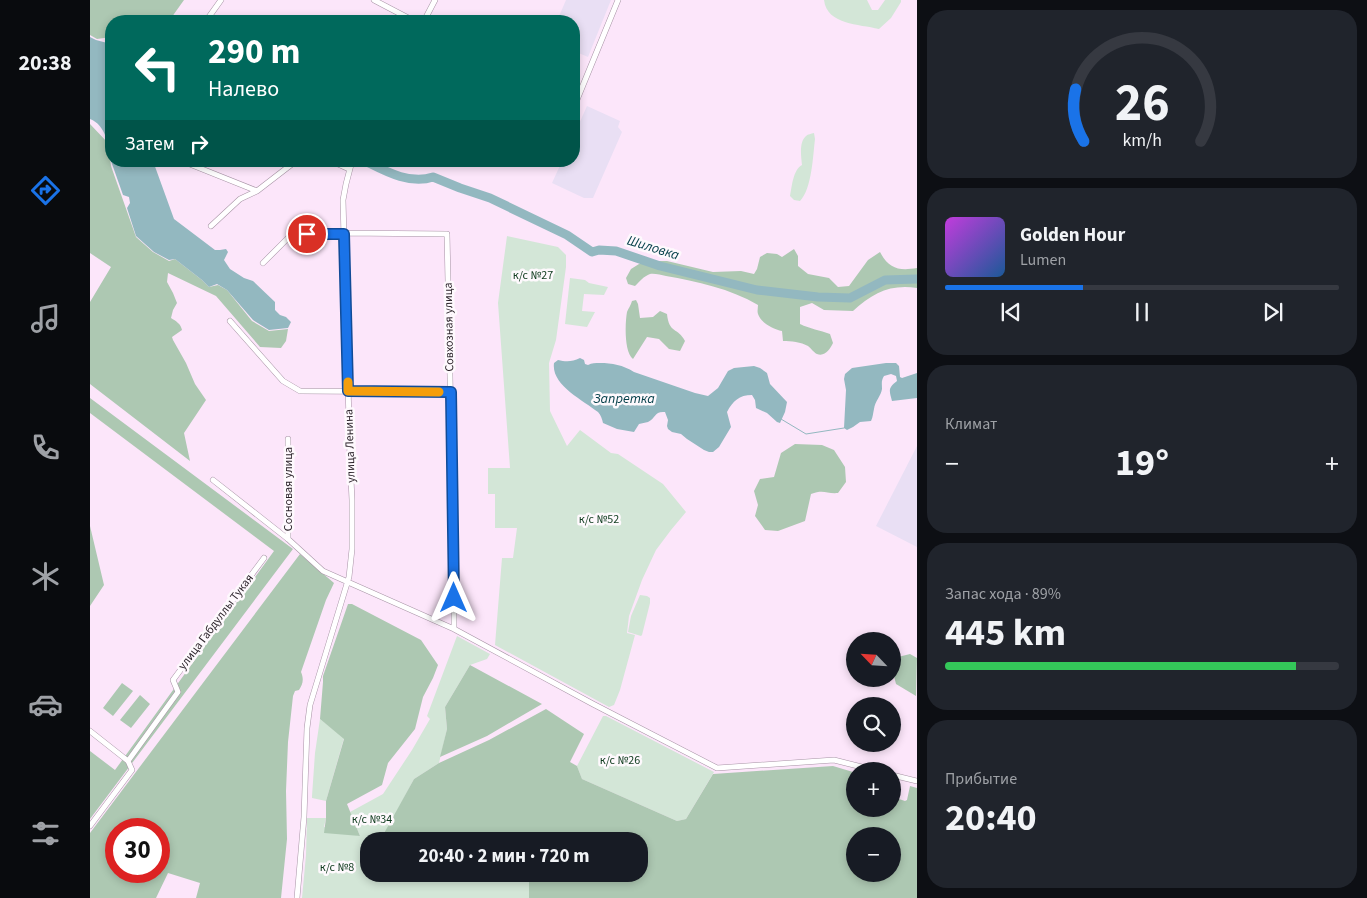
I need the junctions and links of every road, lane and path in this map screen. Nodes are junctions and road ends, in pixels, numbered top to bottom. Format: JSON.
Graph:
{"nodes":[{"id":1,"x":221,"y":0,"type":"edge"},
{"id":2,"x":374,"y":0,"type":"edge"},
{"id":3,"x":436,"y":0,"type":"edge"},
{"id":4,"x":618,"y":0,"type":"edge"},
{"id":5,"x":210,"y":15,"type":"edge"},
{"id":6,"x":403,"y":15,"type":"edge"},
{"id":7,"x":427,"y":15,"type":"edge"},
{"id":8,"x":580,"y":92,"type":"edge"},
{"id":9,"x":197,"y":167,"type":"edge"},
{"id":10,"x":288,"y":167,"type":"edge"},
{"id":11,"x":351,"y":167,"type":"edge"},
{"id":12,"x":257,"y":191,"type":"junction"},
{"id":13,"x":211,"y":226,"type":"dead end"},
{"id":14,"x":344,"y":234,"type":"junction"},
{"id":15,"x":263,"y":264,"type":"dead end"},
{"id":16,"x":230,"y":321,"type":"dead end"},
{"id":17,"x":348,"y":391,"type":"junction"},
{"id":18,"x":451,"y":392,"type":"junction"},
{"id":19,"x":288,"y":439,"type":"dead end"},
{"id":20,"x":213,"y":480,"type":"dead end"},
{"id":21,"x":288,"y":539,"type":"junction"},
{"id":22,"x":264,"y":558,"type":"dead end"},
{"id":23,"x":348,"y":581,"type":"junction"},
{"id":24,"x":454,"y":630,"type":"junction"},
{"id":25,"x":90,"y":731,"type":"edge"},
{"id":26,"x":128,"y":761,"type":"junction"},
{"id":27,"x":846,"y":763,"type":"edge"},
{"id":28,"x":901,"y":777,"type":"edge"},
{"id":29,"x":917,"y":781,"type":"edge"},
{"id":30,"x":90,"y":826,"type":"edge"},
{"id":31,"x":297,"y":898,"type":"edge"}],
"edges":[{"from":1,"to":5,"type":"street"},
{"from":2,"to":6,"type":"street"},
{"from":3,"to":7,"type":"street"},
{"from":4,"to":8,"type":"street"},
{"from":9,"to":12,"type":"street"},
{"from":10,"to":12,"type":"street"},
{"from":11,"to":14,"type":"street","name":"улица Ленина"},
{"from":12,"to":13,"type":"street"},
{"from":14,"to":15,"type":"street"},
{"from":14,"to":17,"type":"street","name":"улица Ленина"},
{"from":14,"to":18,"type":"street","name":"Совхозная улица"},
{"from":16,"to":17,"type":"street"},
{"from":17,"to":18,"type":"street"},
{"from":17,"to":23,"type":"street","name":"улица Ленина"},
{"from":18,"to":24,"type":"street","name":"Совхозная улица"},
{"from":19,"to":21,"type":"street","name":"Сосновая улица"},
{"from":20,"to":21,"type":"street"},
{"from":21,"to":23,"type":"street"},
{"from":22,"to":26,"type":"street","name":"улица Габдуллы Тукая"},
{"from":23,"to":24,"type":"street"},
{"from":23,"to":31,"type":"street","name":"улица Ленина"},
{"from":24,"to":27,"type":"street"},
{"from":25,"to":26,"type":"street"},
{"from":26,"to":30,"type":"street"},
{"from":28,"to":29,"type":"street"}]}
